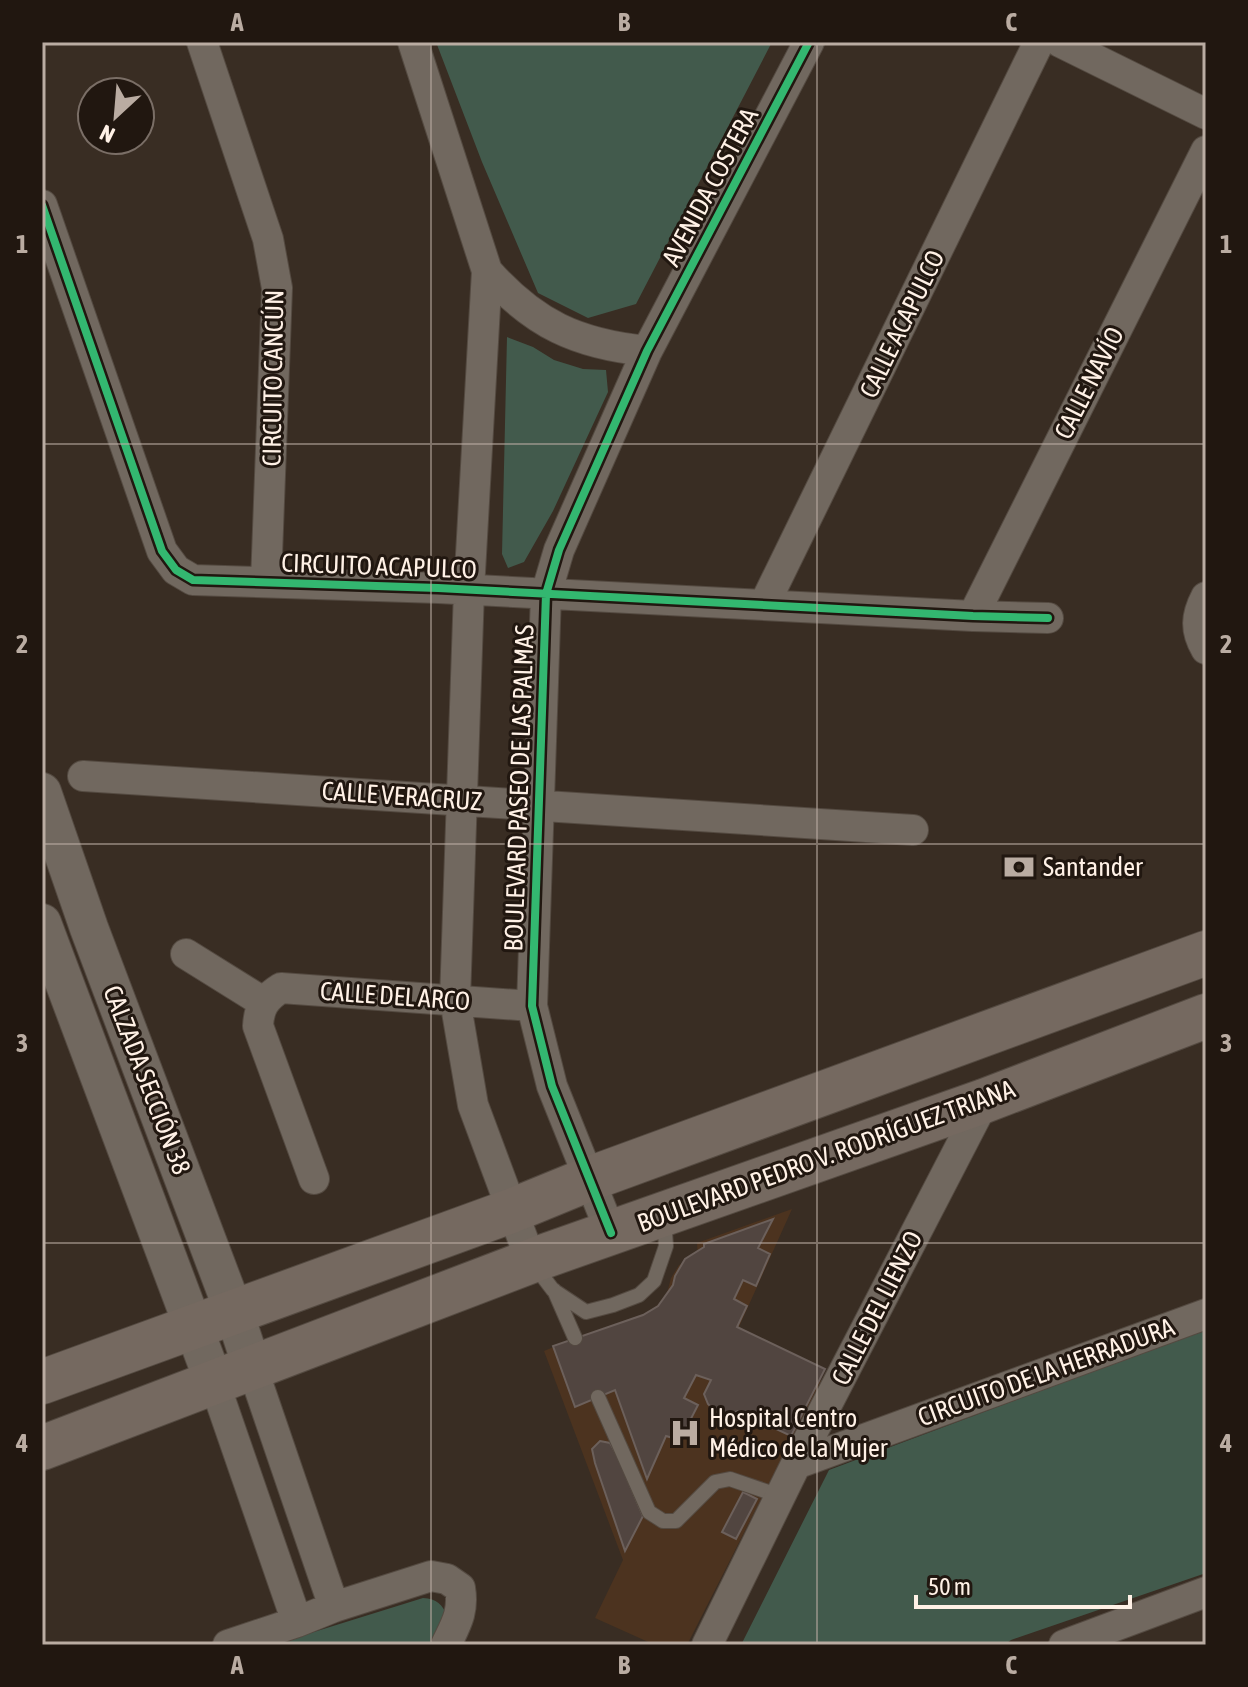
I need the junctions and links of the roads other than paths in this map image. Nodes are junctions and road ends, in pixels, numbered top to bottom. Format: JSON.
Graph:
{"nodes":[{"id":1,"x":202,"y":42,"type":"edge"},
{"id":2,"x":413,"y":42,"type":"edge"},
{"id":3,"x":809,"y":42,"type":"edge"},
{"id":4,"x":1039,"y":42,"type":"edge"},
{"id":5,"x":1060,"y":42,"type":"edge"},
{"id":6,"x":1206,"y":114,"type":"edge"},
{"id":7,"x":1206,"y":151,"type":"edge"},
{"id":8,"x":42,"y":205,"type":"edge"},
{"id":9,"x":487,"y":271,"type":"junction"},
{"id":10,"x":647,"y":351,"type":"junction"},
{"id":11,"x":266,"y":582,"type":"junction"},
{"id":12,"x":469,"y":590,"type":"junction"},
{"id":13,"x":546,"y":594,"type":"junction"},
{"id":14,"x":1206,"y":597,"type":"edge"},
{"id":15,"x":764,"y":605,"type":"junction"},
{"id":16,"x":973,"y":616,"type":"junction"},
{"id":17,"x":1048,"y":618,"type":"dead end"},
{"id":18,"x":1206,"y":649,"type":"edge"},
{"id":19,"x":83,"y":776,"type":"dead end"},
{"id":20,"x":42,"y":792,"type":"edge"},
{"id":21,"x":463,"y":800,"type":"junction"},
{"id":22,"x":539,"y":805,"type":"junction"},
{"id":23,"x":913,"y":830,"type":"dead end"},
{"id":24,"x":89,"y":928,"type":"junction"},
{"id":25,"x":44,"y":936,"type":"edge"},
{"id":26,"x":1206,"y":953,"type":"edge"},
{"id":27,"x":186,"y":954,"type":"dead end"},
{"id":28,"x":455,"y":1000,"type":"junction"},
{"id":29,"x":263,"y":1002,"type":"junction"},
{"id":30,"x":532,"y":1006,"type":"junction"},
{"id":31,"x":1206,"y":1016,"type":"edge"},
{"id":32,"x":984,"y":1101,"type":"junction"},
{"id":33,"x":314,"y":1179,"type":"dead end"},
{"id":34,"x":589,"y":1179,"type":"junction"},
{"id":35,"x":511,"y":1211,"type":"junction"},
{"id":36,"x":664,"y":1214,"type":"junction"},
{"id":37,"x":611,"y":1233,"type":"junction"},
{"id":38,"x":542,"y":1276,"type":"junction"},
{"id":39,"x":234,"y":1312,"type":"junction"},
{"id":40,"x":1206,"y":1314,"type":"edge"},
{"id":41,"x":193,"y":1328,"type":"junction"},
{"id":42,"x":575,"y":1338,"type":"dead end"},
{"id":43,"x":233,"y":1375,"type":"junction"},
{"id":44,"x":42,"y":1382,"type":"edge"},
{"id":45,"x":598,"y":1397,"type":"dead end"},
{"id":46,"x":42,"y":1448,"type":"edge"},
{"id":47,"x":796,"y":1464,"type":"junction"},
{"id":48,"x":296,"y":1494,"type":"junction"},
{"id":49,"x":780,"y":1496,"type":"junction"},
{"id":50,"x":257,"y":1509,"type":"junction"},
{"id":51,"x":1206,"y":1592,"type":"edge"},
{"id":52,"x":334,"y":1607,"type":"junction"},
{"id":53,"x":297,"y":1622,"type":"junction"},
{"id":54,"x":228,"y":1645,"type":"edge"},
{"id":55,"x":446,"y":1645,"type":"edge"},
{"id":56,"x":707,"y":1645,"type":"edge"},
{"id":57,"x":1064,"y":1645,"type":"edge"}],
"edges":[{"from":1,"to":11,"type":"street","name":"CIRCUITO CANCÚN"},
{"from":2,"to":9,"type":"street"},
{"from":3,"to":10,"type":"street","name":"AVENIDA COSTERA"},
{"from":4,"to":15,"type":"street","name":"CALLE ACAPULCO"},
{"from":5,"to":6,"type":"street"},
{"from":7,"to":16,"type":"street","name":"CALLE NAVÍO"},
{"from":8,"to":11,"type":"street","name":"CIRCUITO ACAPULCO"},
{"from":9,"to":10,"type":"street"},
{"from":9,"to":12,"type":"street"},
{"from":10,"to":13,"type":"street","name":"BOULEVARD PASEO DE LAS PALMAS"},
{"from":11,"to":12,"type":"street","name":"CIRCUITO ACAPULCO"},
{"from":12,"to":13,"type":"street","name":"CIRCUITO ACAPULCO"},
{"from":12,"to":21,"type":"street"},
{"from":13,"to":15,"type":"street","name":"CIRCUITO ACAPULCO"},
{"from":13,"to":22,"type":"street","name":"BOULEVARD PASEO DE LAS PALMAS"},
{"from":14,"to":18,"type":"street"},
{"from":15,"to":16,"type":"street","name":"CIRCUITO ACAPULCO"},
{"from":16,"to":17,"type":"street","name":"CIRCUITO ACAPULCO"},
{"from":19,"to":21,"type":"street","name":"CALLE VERACRUZ"},
{"from":20,"to":24,"type":"street","name":"CALZADA SECCIÓN 38"},
{"from":21,"to":22,"type":"street","name":"CALLE VERACRUZ"},
{"from":21,"to":28,"type":"street"},
{"from":22,"to":23,"type":"street","name":"CALLE VERACRUZ"},
{"from":22,"to":30,"type":"street","name":"BOULEVARD PASEO DE LAS PALMAS"},
{"from":24,"to":25,"type":"street"},
{"from":24,"to":39,"type":"street","name":"CALZADA SECCIÓN 38"},
{"from":25,"to":41,"type":"street","name":"CALZADA SECCIÓN 38"},
{"from":26,"to":34,"type":"main road"},
{"from":27,"to":29,"type":"street"},
{"from":28,"to":29,"type":"street","name":"CALLE DEL ARCO"},
{"from":28,"to":30,"type":"street","name":"CALLE DEL ARCO"},
{"from":28,"to":35,"type":"street"},
{"from":29,"to":33,"type":"street"},
{"from":30,"to":34,"type":"street","name":"BOULEVARD PASEO DE LAS PALMAS"},
{"from":31,"to":32,"type":"main road","name":"BOULEVARD PEDRO V. RODRÍGUEZ TRIANA"},
{"from":32,"to":36,"type":"main road","name":"BOULEVARD PEDRO V. RODRÍGUEZ TRIANA"},
{"from":32,"to":47,"type":"street","name":"CALLE DEL LIENZO"},
{"from":34,"to":35,"type":"main road"},
{"from":34,"to":37,"type":"street","name":"BOULEVARD PASEO DE LAS PALMAS"},
{"from":35,"to":38,"type":"street"},
{"from":35,"to":39,"type":"main road"},
{"from":36,"to":37,"type":"main road","name":"BOULEVARD PEDRO V. RODRÍGUEZ TRIANA"},
{"from":36,"to":38,"type":"lane"},
{"from":37,"to":38,"type":"main road","name":"BOULEVARD PEDRO V. RODRÍGUEZ TRIANA"},
{"from":38,"to":42,"type":"lane"},
{"from":38,"to":43,"type":"main road","name":"BOULEVARD PEDRO V. RODRÍGUEZ TRIANA"},
{"from":39,"to":41,"type":"main road"},
{"from":39,"to":43,"type":"street","name":"CALZADA SECCIÓN 38"},
{"from":40,"to":47,"type":"street","name":"CIRCUITO DE LA HERRADURA"},
{"from":41,"to":43,"type":"street","name":"CALZADA SECCIÓN 38"},
{"from":41,"to":44,"type":"main road"},
{"from":43,"to":46,"type":"main road","name":"BOULEVARD PEDRO V. RODRÍGUEZ TRIANA"},
{"from":43,"to":48,"type":"street"},
{"from":43,"to":50,"type":"street"},
{"from":45,"to":49,"type":"lane"},
{"from":47,"to":49,"type":"street","name":"CALLE DEL LIENZO"},
{"from":48,"to":50,"type":"street"},
{"from":48,"to":52,"type":"street"},
{"from":49,"to":56,"type":"street","name":"CALLE DEL LIENZO"},
{"from":50,"to":53,"type":"street"},
{"from":51,"to":57,"type":"street"},
{"from":52,"to":53,"type":"street"},
{"from":52,"to":55,"type":"street"},
{"from":53,"to":54,"type":"street"}]}
